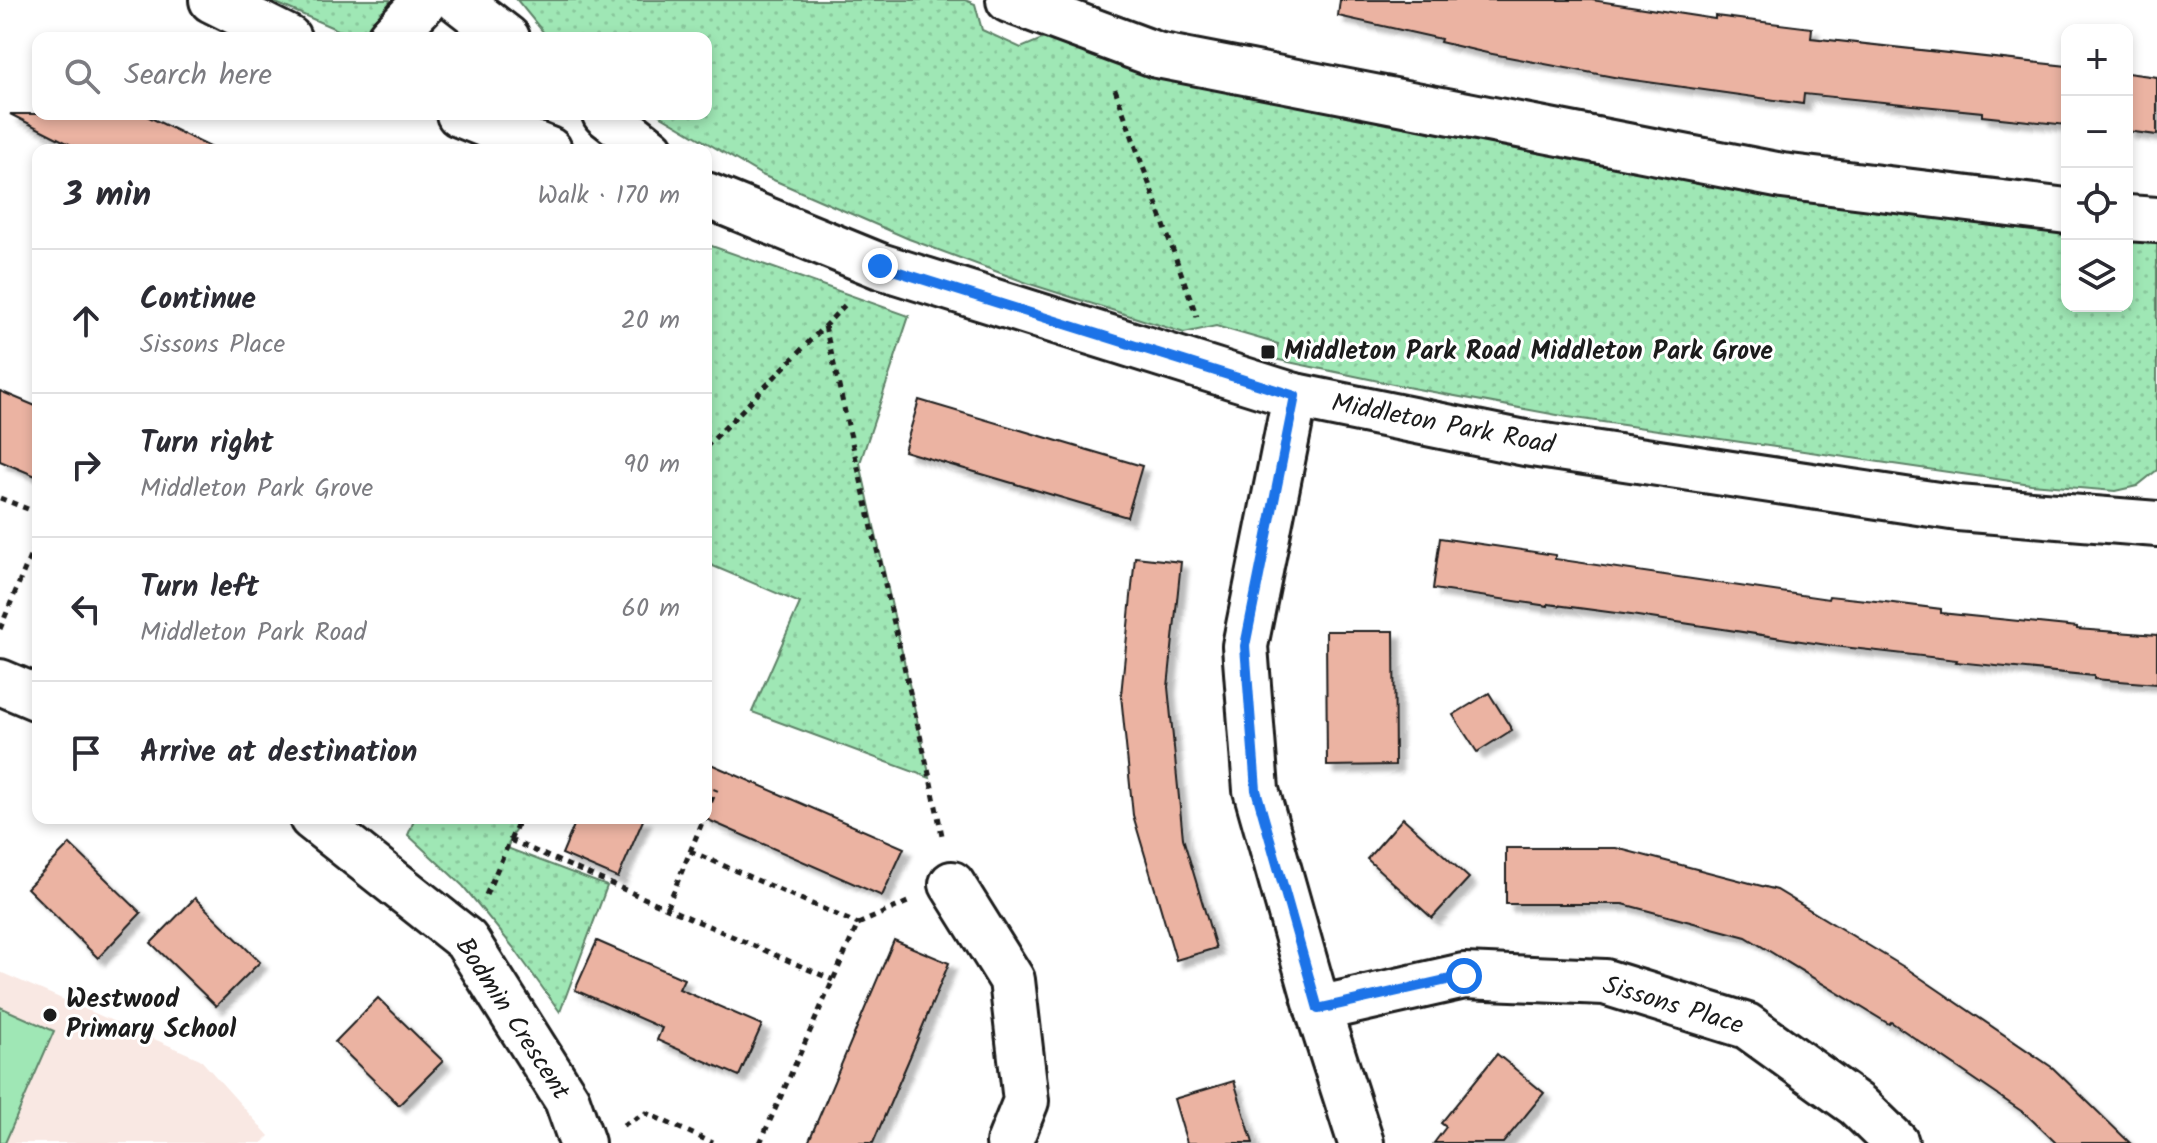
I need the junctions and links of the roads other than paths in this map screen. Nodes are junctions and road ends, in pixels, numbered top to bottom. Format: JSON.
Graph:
{"nodes":[{"id":1,"x":212,"y":0,"type":"edge"},
{"id":2,"x":426,"y":0,"type":"edge"},
{"id":3,"x":458,"y":0,"type":"edge"},
{"id":4,"x":1009,"y":0,"type":"edge"},
{"id":5,"x":276,"y":32,"type":"edge"},
{"id":6,"x":396,"y":32,"type":"edge"},
{"id":7,"x":499,"y":32,"type":"edge"},
{"id":8,"x":474,"y":120,"type":"edge"},
{"id":9,"x":613,"y":120,"type":"edge"},
{"id":10,"x":534,"y":144,"type":"edge"},
{"id":11,"x":643,"y":144,"type":"edge"},
{"id":12,"x":712,"y":197,"type":"edge"},
{"id":13,"x":2061,"y":210,"type":"edge"},
{"id":14,"x":2133,"y":218,"type":"edge"},
{"id":15,"x":2157,"y":220,"type":"edge"},
{"id":16,"x":1295,"y":396,"type":"junction"},
{"id":17,"x":2157,"y":524,"type":"edge"},
{"id":18,"x":0,"y":682,"type":"edge"},
{"id":19,"x":32,"y":695,"type":"edge"},
{"id":20,"x":320,"y":824,"type":"edge"},
{"id":21,"x":952,"y":884,"type":"road end"},
{"id":22,"x":1318,"y":1009,"type":"junction"},
{"id":23,"x":596,"y":1137,"type":"edge"},
{"id":24,"x":1009,"y":1143,"type":"edge"},
{"id":25,"x":1361,"y":1143,"type":"edge"},
{"id":26,"x":1896,"y":1143,"type":"edge"}],
"edges":[{"from":1,"to":5,"type":"street"},
{"from":2,"to":6,"type":"street"},
{"from":3,"to":7,"type":"street"},
{"from":4,"to":13,"type":"street"},
{"from":8,"to":10,"type":"street"},
{"from":9,"to":11,"type":"street"},
{"from":12,"to":16,"type":"street","name":"Middleton Park Road"},
{"from":14,"to":15,"type":"street"},
{"from":16,"to":17,"type":"street","name":"Middleton Park Road"},
{"from":16,"to":22,"type":"street"},
{"from":18,"to":19,"type":"street"},
{"from":20,"to":23,"type":"street","name":"Bodmin Crescent"},
{"from":21,"to":24,"type":"street"},
{"from":22,"to":25,"type":"street"},
{"from":22,"to":26,"type":"street","name":"Sissons Place"}]}
